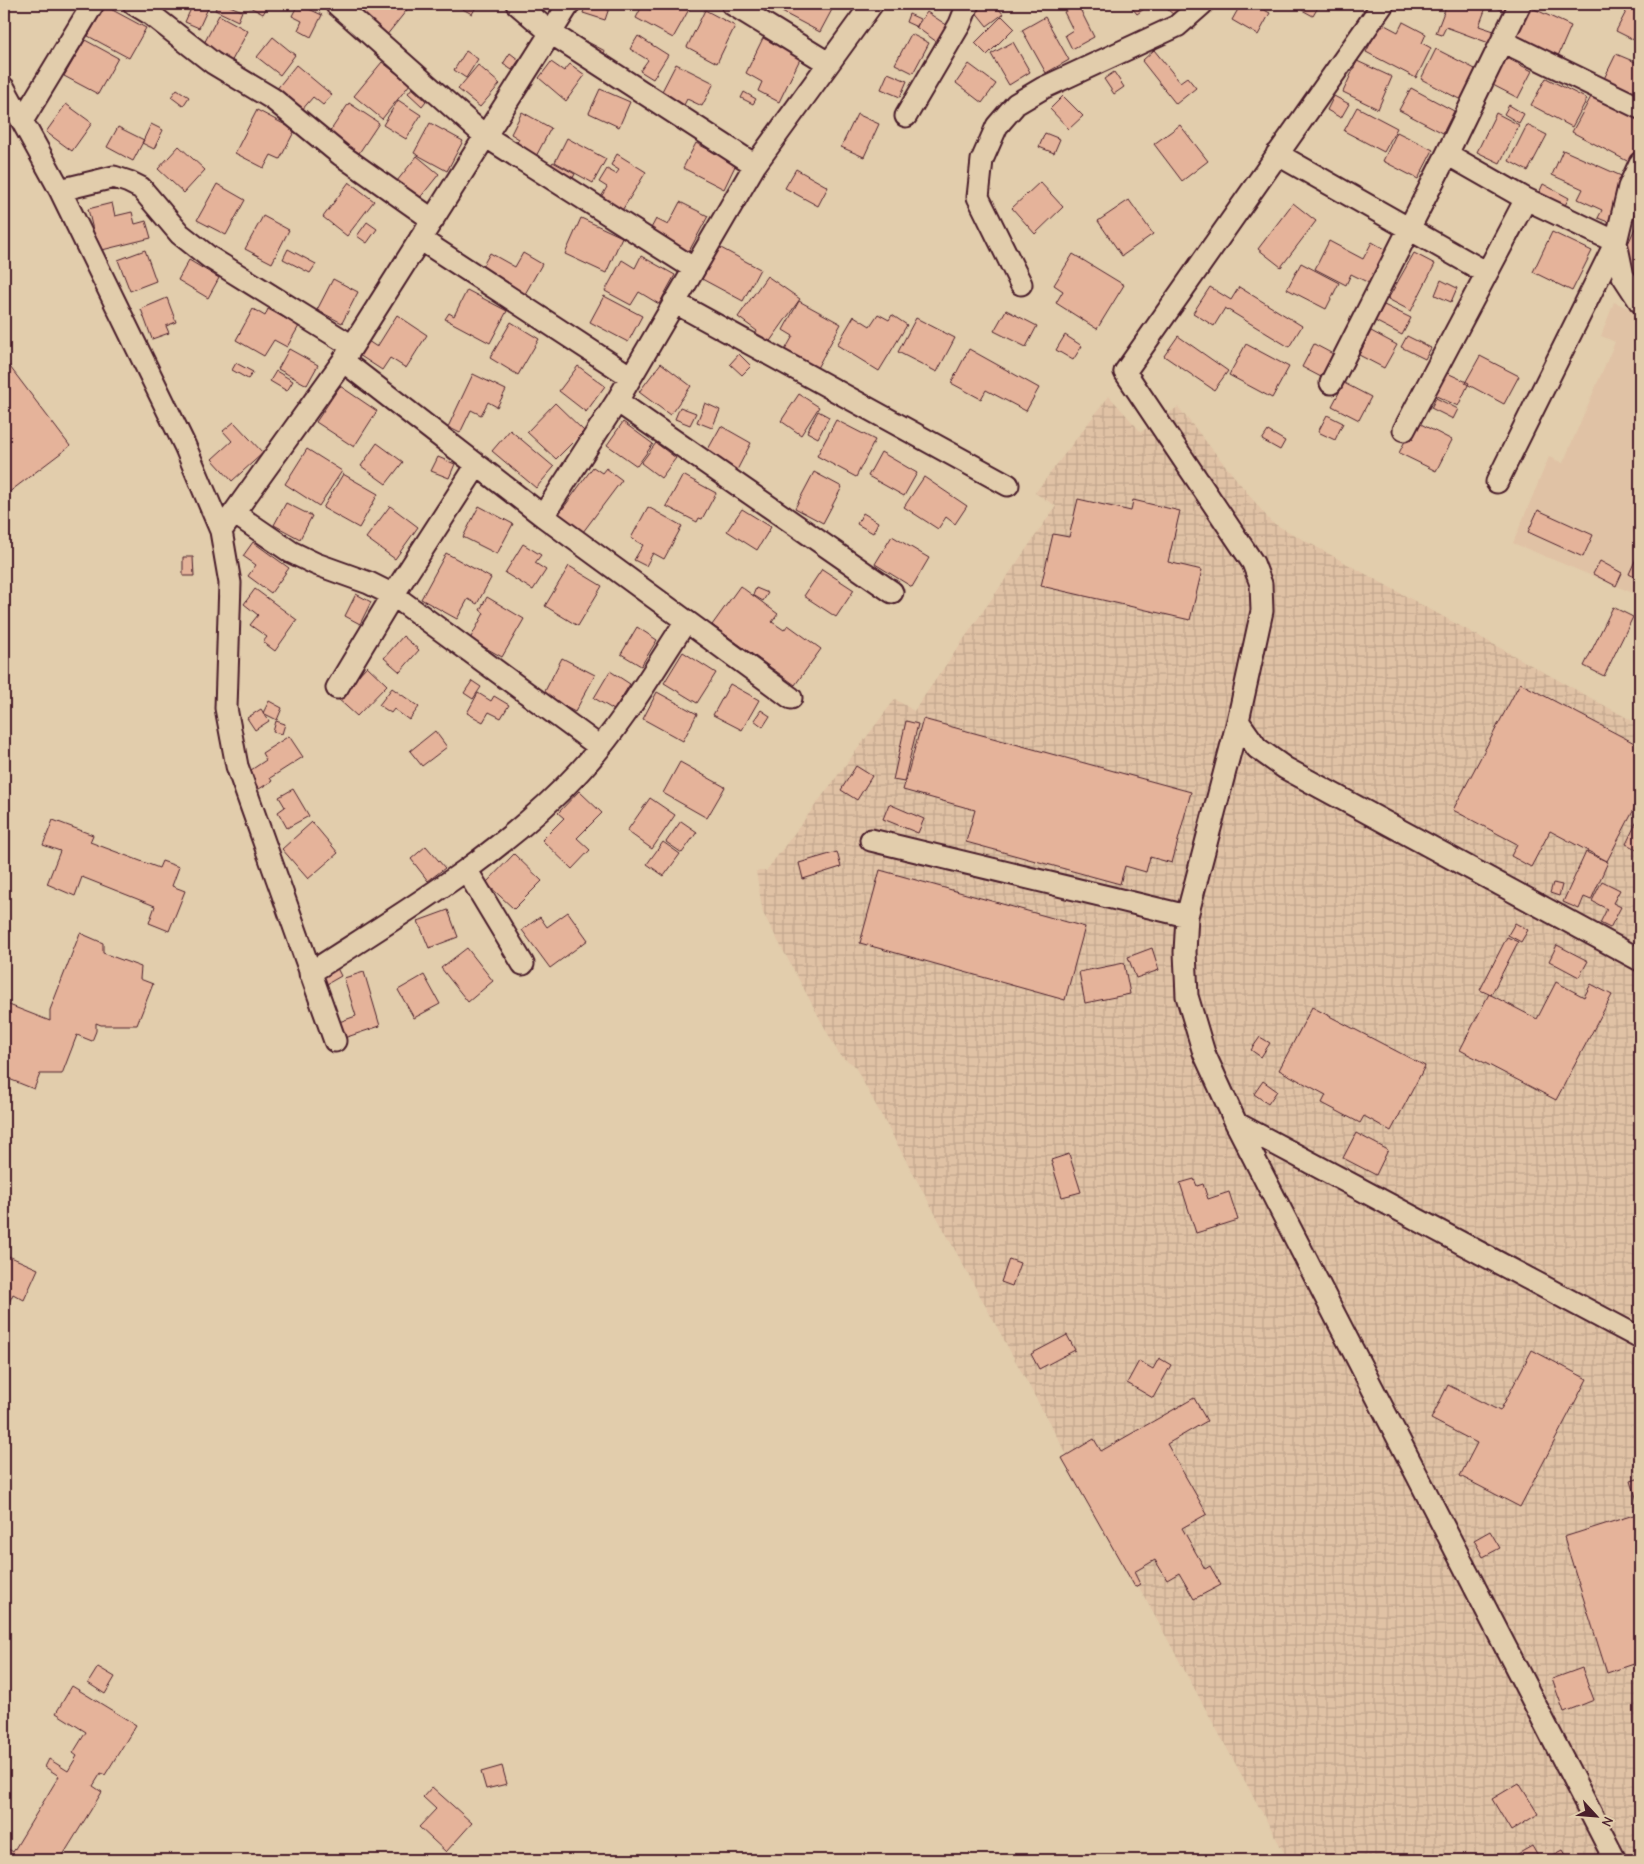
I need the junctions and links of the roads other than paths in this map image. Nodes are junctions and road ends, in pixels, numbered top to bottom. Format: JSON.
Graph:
{"nodes":[{"id":1,"x":93,"y":4,"type":"edge"},
{"id":2,"x":134,"y":4,"type":"edge"},
{"id":3,"x":336,"y":4,"type":"edge"},
{"id":4,"x":517,"y":4,"type":"edge"},
{"id":5,"x":569,"y":4,"type":"edge"},
{"id":6,"x":732,"y":4,"type":"edge"},
{"id":7,"x":872,"y":4,"type":"edge"},
{"id":8,"x":968,"y":4,"type":"edge"},
{"id":9,"x":1202,"y":4,"type":"edge"},
{"id":10,"x":1383,"y":4,"type":"edge"},
{"id":11,"x":1520,"y":4,"type":"edge"},
{"id":12,"x":551,"y":33,"type":"junction"},
{"id":13,"x":1502,"y":41,"type":"junction"},
{"id":14,"x":828,"y":63,"type":"junction"},
{"id":15,"x":4,"y":88,"type":"edge"},
{"id":16,"x":1640,"y":108,"type":"edge"},
{"id":17,"x":906,"y":116,"type":"dead end"},
{"id":18,"x":22,"y":120,"type":"junction"},
{"id":19,"x":485,"y":136,"type":"junction"},
{"id":20,"x":1278,"y":154,"type":"junction"},
{"id":21,"x":1447,"y":154,"type":"junction"},
{"id":22,"x":1640,"y":163,"type":"edge"},
{"id":23,"x":755,"y":165,"type":"junction"},
{"id":24,"x":60,"y":190,"type":"junction"},
{"id":25,"x":1526,"y":200,"type":"junction"},
{"id":26,"x":432,"y":220,"type":"junction"},
{"id":27,"x":1410,"y":228,"type":"junction"},
{"id":28,"x":420,"y":239,"type":"junction"},
{"id":29,"x":1616,"y":242,"type":"junction"},
{"id":30,"x":693,"y":268,"type":"junction"},
{"id":31,"x":1487,"y":273,"type":"junction"},
{"id":32,"x":1021,"y":284,"type":"dead end"},
{"id":33,"x":674,"y":302,"type":"junction"},
{"id":34,"x":1640,"y":302,"type":"edge"},
{"id":35,"x":348,"y":354,"type":"junction"},
{"id":36,"x":631,"y":377,"type":"junction"},
{"id":37,"x":1331,"y":383,"type":"dead end"},
{"id":38,"x":617,"y":401,"type":"junction"},
{"id":39,"x":1404,"y":430,"type":"dead end"},
{"id":40,"x":477,"y":465,"type":"junction"},
{"id":41,"x":1497,"y":482,"type":"dead end"},
{"id":42,"x":1008,"y":485,"type":"dead end"},
{"id":43,"x":234,"y":513,"type":"junction"},
{"id":44,"x":543,"y":516,"type":"junction"},
{"id":45,"x":221,"y":531,"type":"junction"},
{"id":46,"x":892,"y":592,"type":"dead end"},
{"id":47,"x":393,"y":594,"type":"junction"},
{"id":48,"x":686,"y":621,"type":"junction"},
{"id":49,"x":336,"y":688,"type":"dead end"},
{"id":50,"x":791,"y":698,"type":"dead end"},
{"id":51,"x":1238,"y":721,"type":"junction"},
{"id":52,"x":600,"y":747,"type":"junction"},
{"id":53,"x":871,"y":840,"type":"dead end"},
{"id":54,"x":467,"y":870,"type":"junction"},
{"id":55,"x":1187,"y":916,"type":"junction"},
{"id":56,"x":1640,"y":960,"type":"edge"},
{"id":57,"x":522,"y":964,"type":"dead end"},
{"id":58,"x":310,"y":973,"type":"junction"},
{"id":59,"x":334,"y":1041,"type":"dead end"},
{"id":60,"x":1236,"y":1123,"type":"junction"},
{"id":61,"x":1640,"y":1338,"type":"edge"},
{"id":62,"x":1615,"y":1860,"type":"edge"}],
"edges":[{"from":1,"to":18,"type":"street"},
{"from":2,"to":26,"type":"street"},
{"from":3,"to":19,"type":"street"},
{"from":4,"to":12,"type":"street"},
{"from":5,"to":12,"type":"street"},
{"from":6,"to":14,"type":"street"},
{"from":7,"to":14,"type":"street"},
{"from":8,"to":17,"type":"street"},
{"from":9,"to":32,"type":"street"},
{"from":10,"to":20,"type":"street"},
{"from":11,"to":13,"type":"street"},
{"from":12,"to":19,"type":"street"},
{"from":12,"to":23,"type":"street"},
{"from":13,"to":16,"type":"street"},
{"from":13,"to":21,"type":"street"},
{"from":14,"to":23,"type":"street"},
{"from":15,"to":18,"type":"street"},
{"from":18,"to":24,"type":"street"},
{"from":19,"to":26,"type":"street"},
{"from":19,"to":30,"type":"street"},
{"from":20,"to":27,"type":"street"},
{"from":20,"to":51,"type":"street"},
{"from":21,"to":25,"type":"street"},
{"from":21,"to":27,"type":"street"},
{"from":22,"to":29,"type":"street"},
{"from":23,"to":30,"type":"street"},
{"from":24,"to":35,"type":"street"},
{"from":24,"to":45,"type":"street"},
{"from":25,"to":29,"type":"street"},
{"from":25,"to":31,"type":"street"},
{"from":26,"to":28,"type":"street"},
{"from":27,"to":31,"type":"street"},
{"from":27,"to":37,"type":"street"},
{"from":28,"to":35,"type":"street"},
{"from":28,"to":36,"type":"street"},
{"from":29,"to":34,"type":"street"},
{"from":29,"to":41,"type":"street"},
{"from":30,"to":33,"type":"street"},
{"from":31,"to":39,"type":"street"},
{"from":33,"to":36,"type":"street"},
{"from":33,"to":42,"type":"street"},
{"from":35,"to":40,"type":"street"},
{"from":35,"to":43,"type":"street"},
{"from":36,"to":38,"type":"street"},
{"from":38,"to":44,"type":"street"},
{"from":38,"to":46,"type":"street"},
{"from":40,"to":44,"type":"street"},
{"from":40,"to":47,"type":"street"},
{"from":43,"to":45,"type":"street"},
{"from":43,"to":47,"type":"street"},
{"from":44,"to":48,"type":"street"},
{"from":45,"to":58,"type":"street"},
{"from":47,"to":49,"type":"street"},
{"from":47,"to":52,"type":"street"},
{"from":48,"to":50,"type":"street"},
{"from":48,"to":52,"type":"street"},
{"from":51,"to":55,"type":"street"},
{"from":51,"to":56,"type":"street"},
{"from":52,"to":54,"type":"street"},
{"from":53,"to":55,"type":"street"},
{"from":54,"to":57,"type":"street"},
{"from":54,"to":58,"type":"street"},
{"from":55,"to":60,"type":"street"},
{"from":58,"to":59,"type":"street"},
{"from":60,"to":61,"type":"street"},
{"from":60,"to":62,"type":"street"}]}
